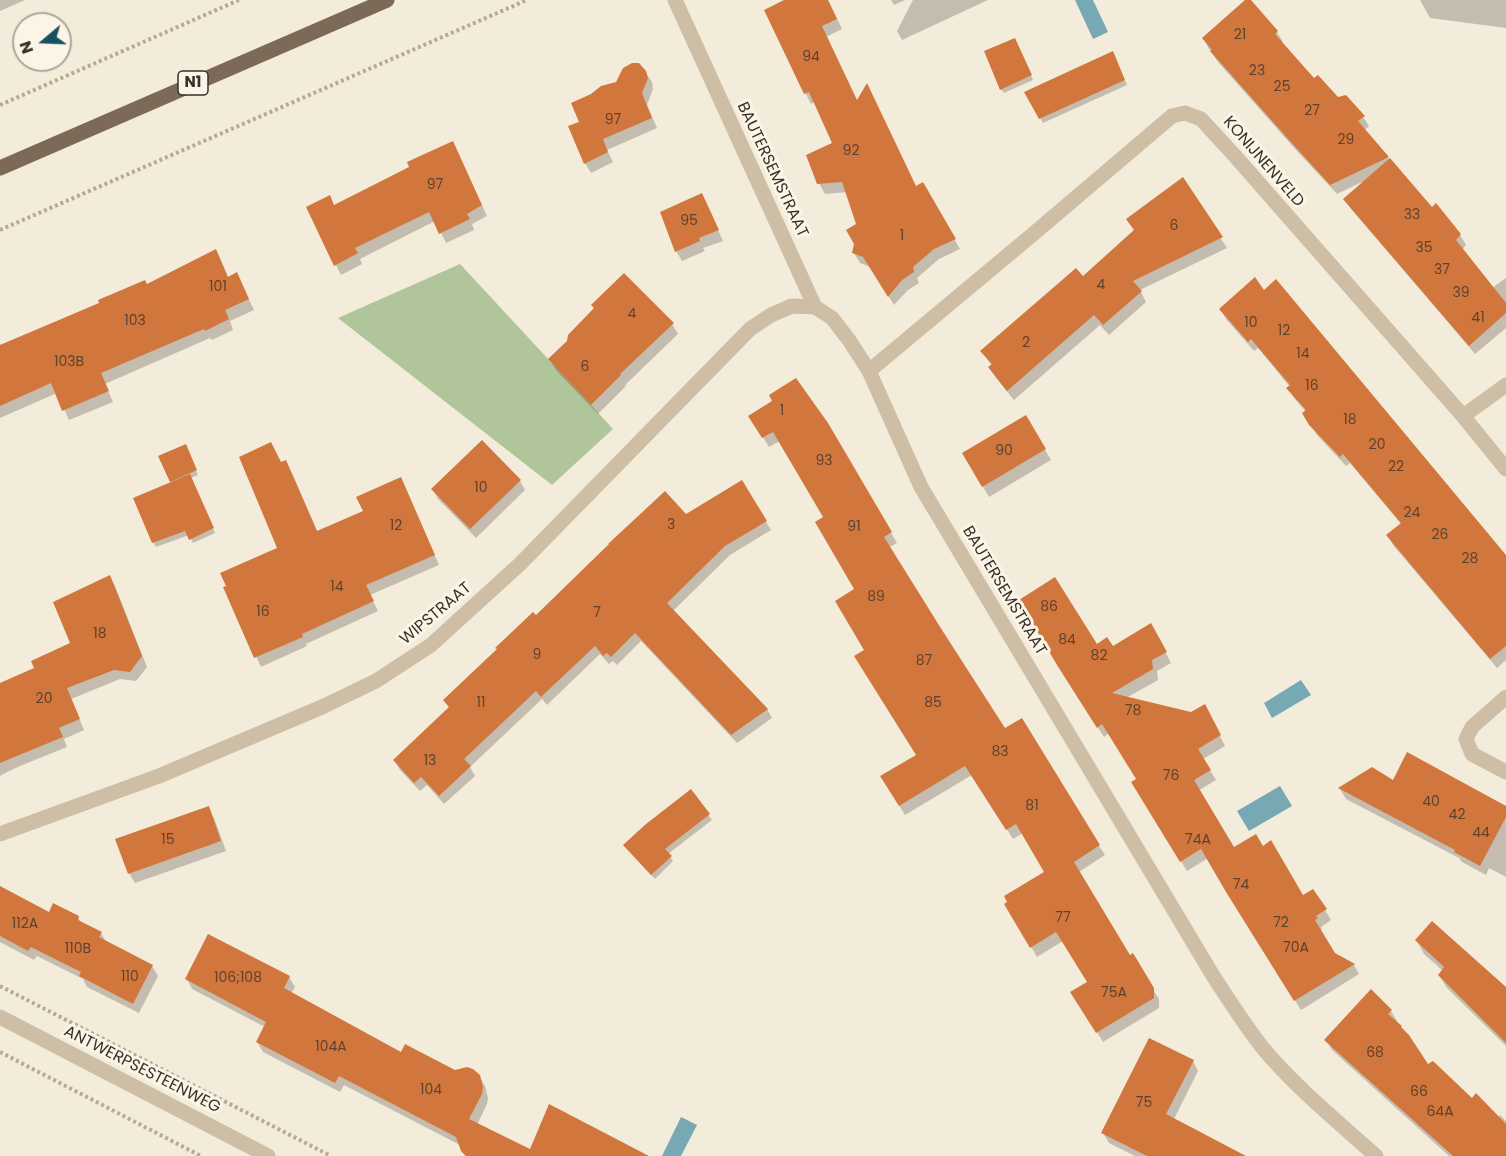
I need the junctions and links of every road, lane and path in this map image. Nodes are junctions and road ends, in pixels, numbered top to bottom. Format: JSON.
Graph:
{"nodes":[{"id":1,"x":239,"y":0,"type":"edge"},
{"id":2,"x":387,"y":0,"type":"edge"},
{"id":3,"x":527,"y":0,"type":"edge"},
{"id":4,"x":675,"y":0,"type":"edge"},
{"id":5,"x":0,"y":105,"type":"edge"},
{"id":6,"x":0,"y":168,"type":"edge"},
{"id":7,"x":0,"y":230,"type":"edge"},
{"id":8,"x":815,"y":307,"type":"junction"},
{"id":9,"x":869,"y":371,"type":"junction"},
{"id":10,"x":1506,"y":385,"type":"edge"},
{"id":11,"x":1462,"y":416,"type":"junction"},
{"id":12,"x":1506,"y":469,"type":"edge"},
{"id":13,"x":1506,"y":697,"type":"edge"},
{"id":14,"x":1506,"y":772,"type":"edge"},
{"id":15,"x":0,"y":834,"type":"edge"},
{"id":16,"x":0,"y":986,"type":"edge"},
{"id":17,"x":0,"y":1017,"type":"edge"},
{"id":18,"x":0,"y":1052,"type":"edge"},
{"id":19,"x":201,"y":1156,"type":"edge"},
{"id":20,"x":268,"y":1156,"type":"edge"},
{"id":21,"x":331,"y":1156,"type":"edge"},
{"id":22,"x":1376,"y":1156,"type":"edge"}],
"edges":[{"from":1,"to":5,"type":"path"},
{"from":2,"to":6,"type":"main road","number":"N1"},
{"from":3,"to":7,"type":"path"},
{"from":4,"to":8,"type":"street","name":"BAUTERSEMSTRAAT"},
{"from":8,"to":9,"type":"street","name":"BAUTERSEMSTRAAT"},
{"from":8,"to":15,"type":"street","name":"WIPSTRAAT"},
{"from":9,"to":11,"type":"street","name":"KONIJNENVELD"},
{"from":9,"to":22,"type":"street","name":"BAUTERSEMSTRAAT"},
{"from":10,"to":11,"type":"street"},
{"from":11,"to":12,"type":"street","name":"KONIJNENVELD"},
{"from":13,"to":14,"type":"street"},
{"from":16,"to":21,"type":"path"},
{"from":17,"to":20,"type":"street","name":"ANTWERPSESTEENWEG"},
{"from":18,"to":19,"type":"path"}]}
